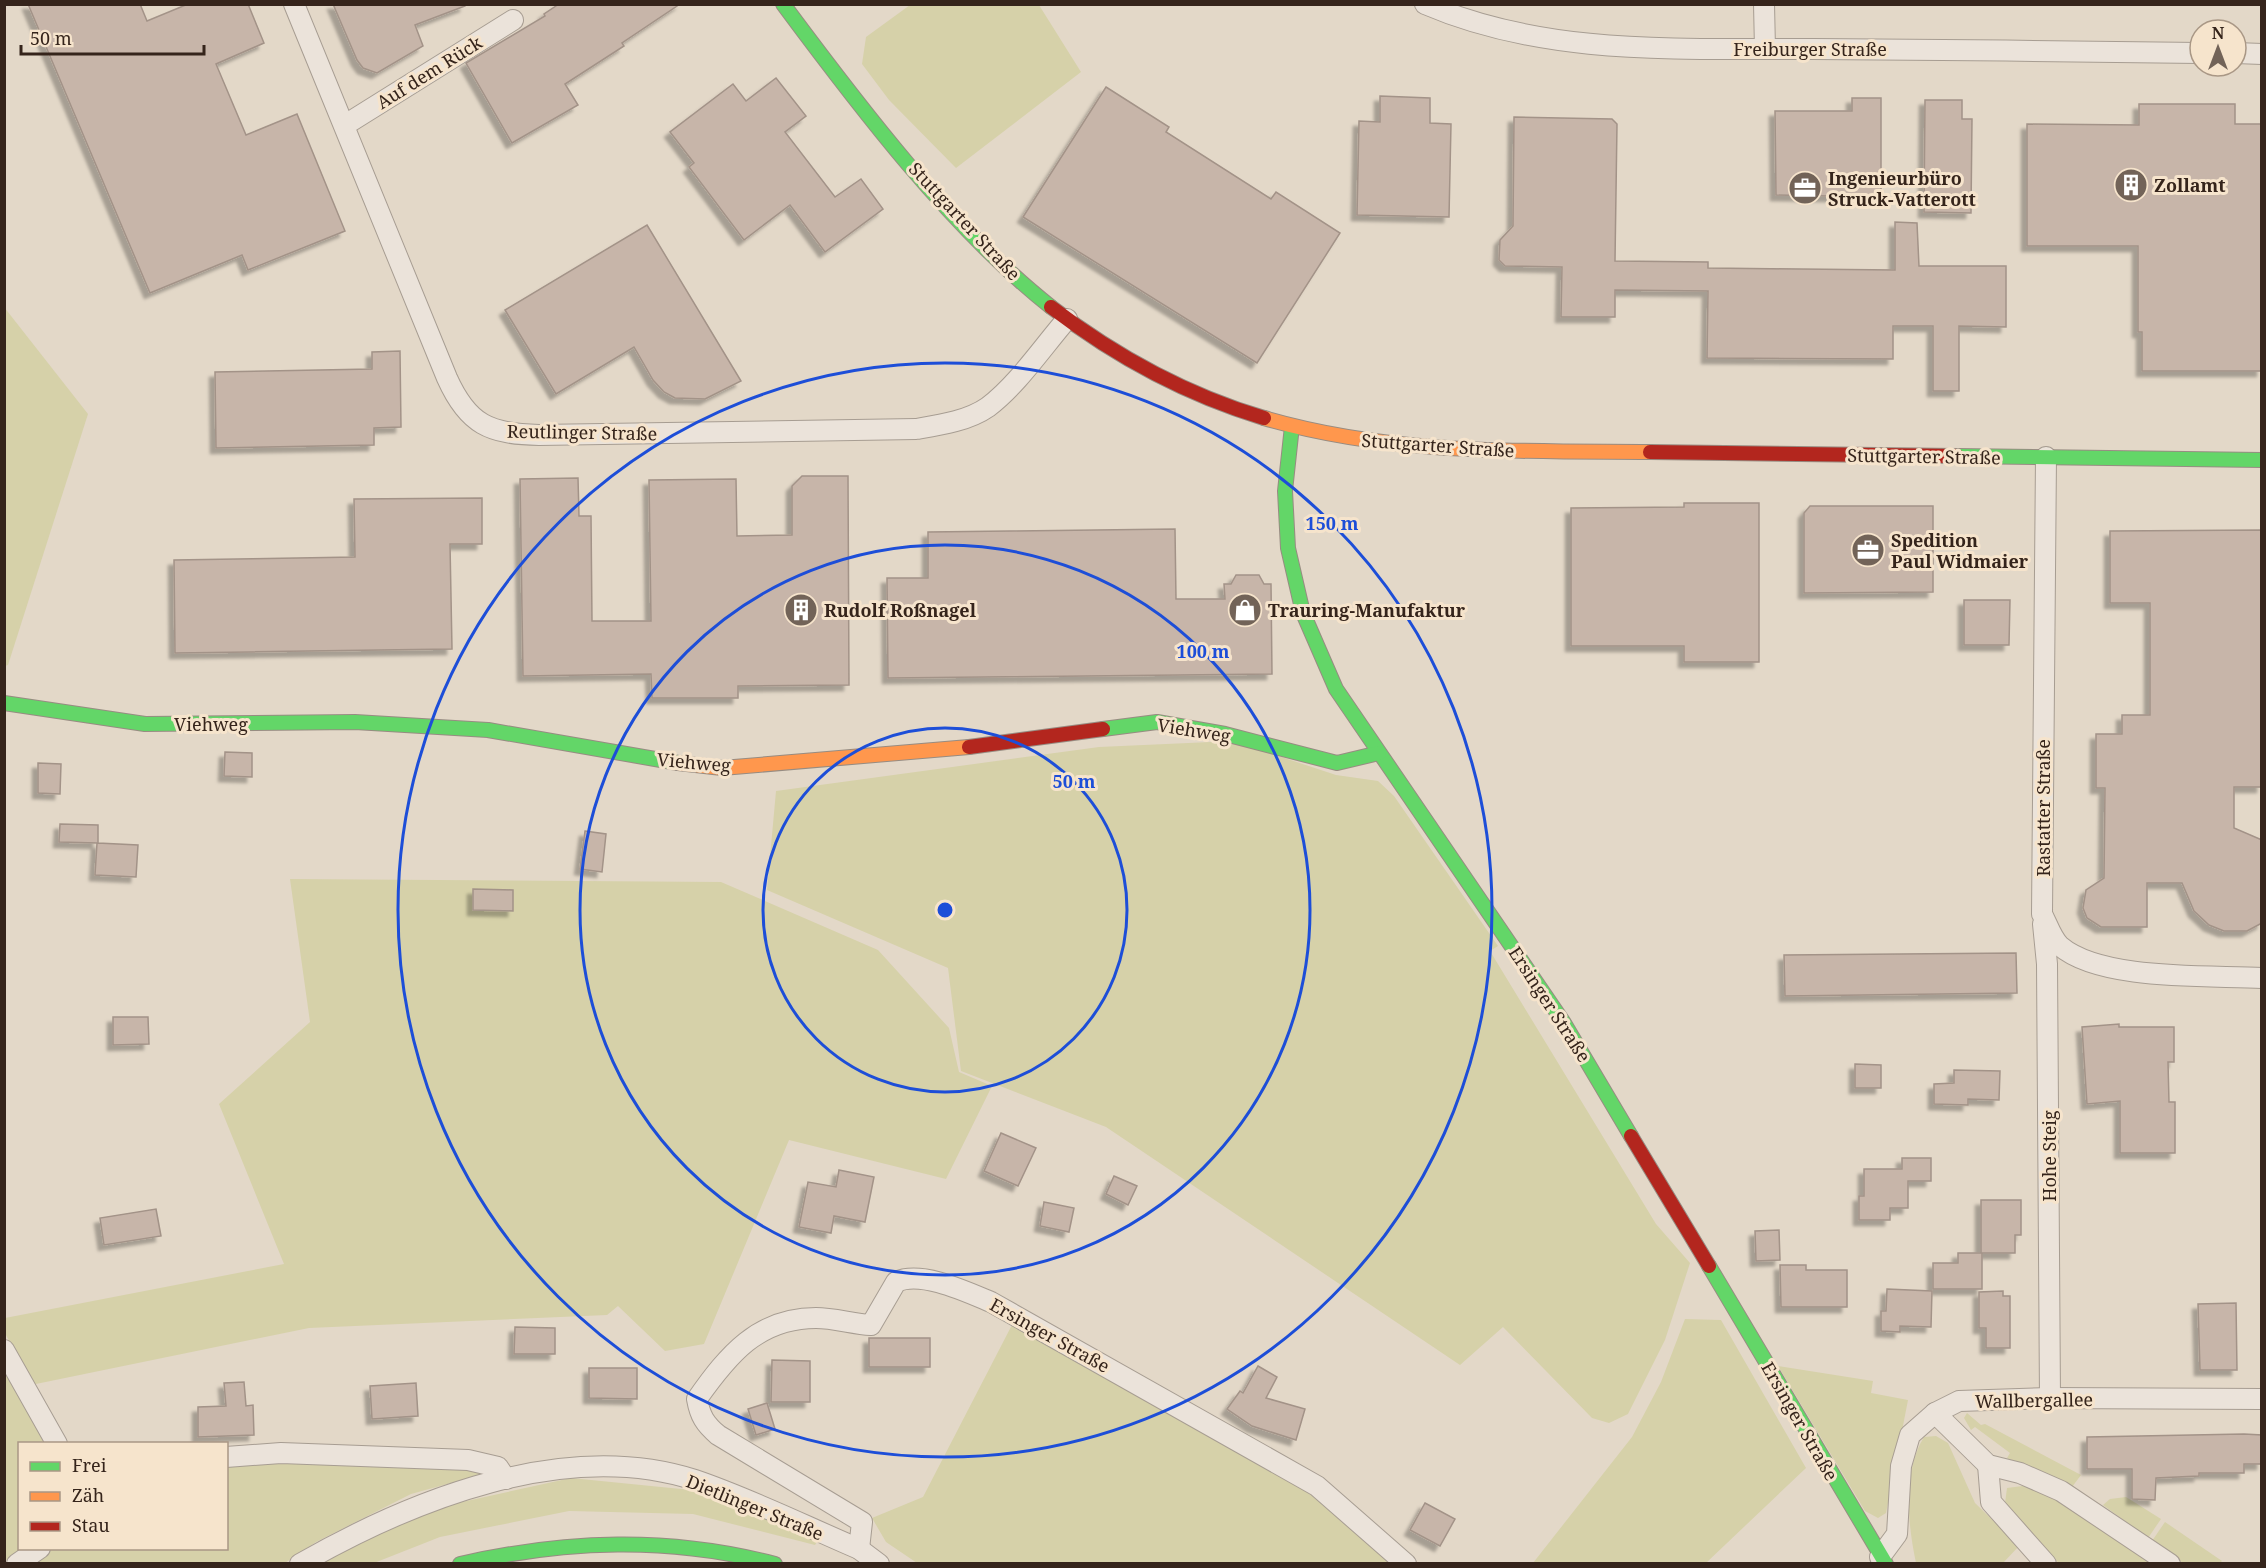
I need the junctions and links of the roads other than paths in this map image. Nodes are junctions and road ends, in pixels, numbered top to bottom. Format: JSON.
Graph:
{"nodes":[{"id":1,"x":294,"y":4,"type":"edge"},
{"id":2,"x":783,"y":4,"type":"edge"},
{"id":3,"x":1425,"y":4,"type":"edge"},
{"id":4,"x":1764,"y":4,"type":"edge"},
{"id":5,"x":513,"y":20,"type":"dead end"},
{"id":6,"x":1765,"y":49,"type":"junction"},
{"id":7,"x":2188,"y":53,"type":"edge"},
{"id":8,"x":345,"y":125,"type":"junction"},
{"id":9,"x":1067,"y":319,"type":"junction"},
{"id":10,"x":1292,"y":426,"type":"junction"},
{"id":11,"x":2046,"y":457,"type":"junction"},
{"id":12,"x":2262,"y":460,"type":"edge"},
{"id":13,"x":4,"y":703,"type":"edge"},
{"id":14,"x":1379,"y":753,"type":"junction"},
{"id":15,"x":2042,"y":914,"type":"junction"},
{"id":16,"x":2262,"y":978,"type":"edge"},
{"id":17,"x":4,"y":1350,"type":"edge"},
{"id":18,"x":2050,"y":1398,"type":"junction"},
{"id":19,"x":697,"y":1399,"type":"joint"},
{"id":20,"x":2262,"y":1399,"type":"edge"},
{"id":21,"x":1935,"y":1413,"type":"junction"},
{"id":22,"x":56,"y":1442,"type":"edge"},
{"id":23,"x":228,"y":1457,"type":"edge"},
{"id":24,"x":1988,"y":1465,"type":"junction"},
{"id":25,"x":506,"y":1479,"type":"junction"},
{"id":26,"x":859,"y":1549,"type":"junction"},
{"id":27,"x":37,"y":1550,"type":"edge"},
{"id":28,"x":1883,"y":1560,"type":"edge"},
{"id":29,"x":17,"y":1563,"type":"edge"},
{"id":30,"x":300,"y":1563,"type":"edge"},
{"id":31,"x":460,"y":1563,"type":"edge"},
{"id":32,"x":775,"y":1563,"type":"edge"},
{"id":33,"x":879,"y":1563,"type":"edge"},
{"id":34,"x":1406,"y":1563,"type":"edge"},
{"id":35,"x":2046,"y":1563,"type":"edge"},
{"id":36,"x":2170,"y":1563,"type":"edge"}],
"edges":[{"from":1,"to":8,"type":"street","name":"Reutlinger Straße"},
{"from":2,"to":9,"type":"street","name":"Stuttgarter Straße"},
{"from":3,"to":6,"type":"street","name":"Freiburger Straße"},
{"from":4,"to":6,"type":"street"},
{"from":5,"to":8,"type":"street","name":"Auf dem Rück"},
{"from":6,"to":7,"type":"street","name":"Freiburger Straße"},
{"from":8,"to":9,"type":"street","name":"Reutlinger Straße"},
{"from":9,"to":10,"type":"street","name":"Stuttgarter Straße"},
{"from":10,"to":11,"type":"street","name":"Stuttgarter Straße"},
{"from":10,"to":14,"type":"street","name":"Ersinger Straße"},
{"from":11,"to":12,"type":"street","name":"Stuttgarter Straße"},
{"from":11,"to":15,"type":"street","name":"Rastatter Straße"},
{"from":13,"to":14,"type":"street","name":"Viehweg"},
{"from":14,"to":28,"type":"street","name":"Ersinger Straße"},
{"from":15,"to":16,"type":"street","name":"Rastatter Straße"},
{"from":15,"to":18,"type":"street","name":"Hohe Steig"},
{"from":17,"to":22,"type":"street"},
{"from":18,"to":20,"type":"street","name":"Wallbergallee"},
{"from":18,"to":21,"type":"street","name":"Wallbergallee"},
{"from":19,"to":26,"type":"street","name":"Dietlinger Straße"},
{"from":19,"to":34,"type":"street","name":"Ersinger Straße"},
{"from":21,"to":24,"type":"street"},
{"from":21,"to":28,"type":"street","name":"Wallbergallee"},
{"from":23,"to":25,"type":"street"},
{"from":24,"to":35,"type":"street"},
{"from":24,"to":36,"type":"street"},
{"from":25,"to":26,"type":"street","name":"Dietlinger Straße"},
{"from":25,"to":30,"type":"street","name":"Dietlinger Straße"},
{"from":26,"to":33,"type":"street","name":"Dietlinger Straße"},
{"from":27,"to":29,"type":"street"},
{"from":31,"to":32,"type":"street"}]}
